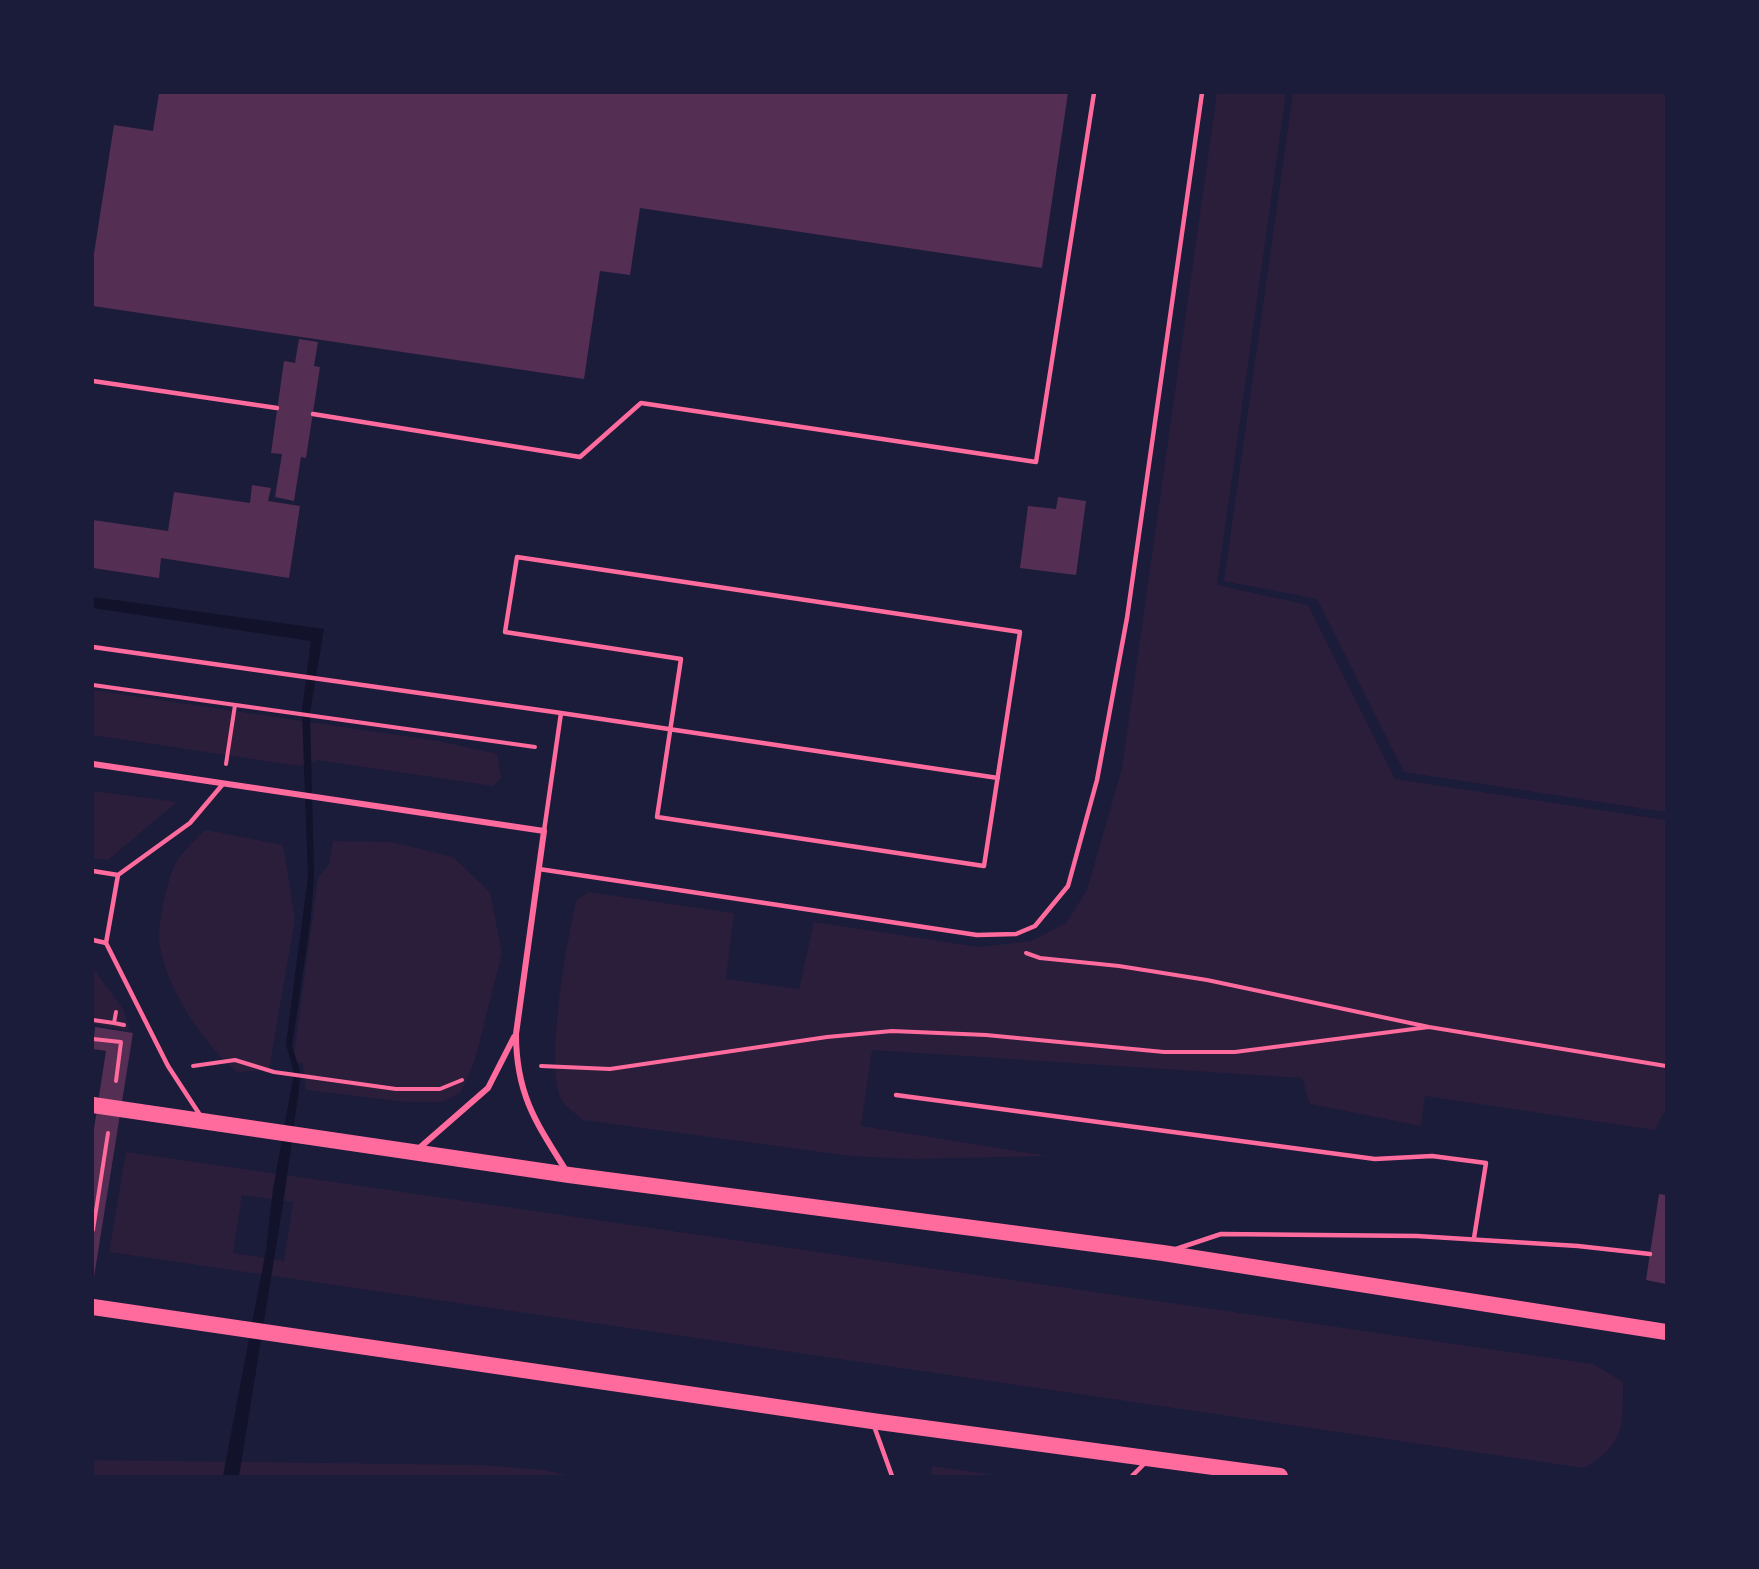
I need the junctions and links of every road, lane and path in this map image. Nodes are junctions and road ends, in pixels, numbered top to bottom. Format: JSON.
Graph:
{"nodes":[{"id":1,"x":1094,"y":93,"type":"edge"},
{"id":2,"x":1202,"y":93,"type":"edge"},
{"id":3,"x":93,"y":381,"type":"edge"},
{"id":4,"x":277,"y":408,"type":"dead end"},
{"id":5,"x":313,"y":414,"type":"dead end"},
{"id":6,"x":93,"y":647,"type":"edge"},
{"id":7,"x":93,"y":685,"type":"edge"},
{"id":8,"x":235,"y":705,"type":"junction"},
{"id":9,"x":561,"y":713,"type":"junction"},
{"id":10,"x":670,"y":729,"type":"junction"},
{"id":11,"x":556,"y":750,"type":"junction"},
{"id":12,"x":93,"y":764,"type":"edge"},
{"id":13,"x":998,"y":778,"type":"junction"},
{"id":14,"x":223,"y":784,"type":"junction"},
{"id":15,"x":544,"y":831,"type":"junction"},
{"id":16,"x":539,"y":869,"type":"junction"},
{"id":17,"x":93,"y":871,"type":"edge"},
{"id":18,"x":118,"y":875,"type":"junction"},
{"id":19,"x":977,"y":935,"type":"junction"},
{"id":20,"x":93,"y":940,"type":"edge"},
{"id":21,"x":106,"y":943,"type":"junction"},
{"id":22,"x":114,"y":1023,"type":"dead end"},
{"id":23,"x":130,"y":1027,"type":"dead end"},
{"id":24,"x":1429,"y":1027,"type":"junction"},
{"id":25,"x":516,"y":1034,"type":"junction"},
{"id":26,"x":93,"y":1039,"type":"edge"},
{"id":27,"x":121,"y":1042,"type":"dead end"},
{"id":28,"x":503,"y":1063,"type":"junction"},
{"id":29,"x":516,"y":1065,"type":"junction"},
{"id":30,"x":168,"y":1066,"type":"junction"},
{"id":31,"x":1666,"y":1066,"type":"edge"},
{"id":32,"x":896,"y":1095,"type":"dead end"},
{"id":33,"x":93,"y":1105,"type":"edge"},
{"id":34,"x":205,"y":1122,"type":"junction"},
{"id":35,"x":413,"y":1153,"type":"junction"},
{"id":36,"x":569,"y":1175,"type":"junction"},
{"id":37,"x":1474,"y":1238,"type":"junction"},
{"id":38,"x":1163,"y":1253,"type":"junction"},
{"id":39,"x":1650,"y":1254,"type":"dead end"},
{"id":40,"x":93,"y":1307,"type":"edge"},
{"id":41,"x":1666,"y":1332,"type":"edge"},
{"id":42,"x":872,"y":1421,"type":"junction"},
{"id":43,"x":1149,"y":1460,"type":"junction"},
{"id":44,"x":892,"y":1476,"type":"edge"},
{"id":45,"x":1132,"y":1476,"type":"edge"},
{"id":46,"x":1280,"y":1476,"type":"edge"}],
"edges":[{"from":1,"to":5,"type":"lane"},
{"from":2,"to":19,"type":"lane"},
{"from":3,"to":4,"type":"lane"},
{"from":6,"to":9,"type":"lane"},
{"from":7,"to":8,"type":"path"},
{"from":8,"to":11,"type":"path"},
{"from":8,"to":14,"type":"path"},
{"from":9,"to":10,"type":"lane"},
{"from":9,"to":11,"type":"lane"},
{"from":10,"to":13,"type":"lane"},
{"from":10,"to":13,"type":"lane"},
{"from":10,"to":13,"type":"lane"},
{"from":11,"to":15,"type":"lane"},
{"from":12,"to":14,"type":"street"},
{"from":14,"to":15,"type":"street"},
{"from":14,"to":18,"type":"lane"},
{"from":15,"to":16,"type":"street"},
{"from":16,"to":19,"type":"lane"},
{"from":16,"to":25,"type":"street"},
{"from":17,"to":18,"type":"lane"},
{"from":18,"to":21,"type":"lane"},
{"from":19,"to":24,"type":"path"},
{"from":20,"to":21,"type":"lane"},
{"from":21,"to":30,"type":"lane"},
{"from":22,"to":23,"type":"path"},
{"from":24,"to":29,"type":"path"},
{"from":24,"to":31,"type":"path"},
{"from":25,"to":28,"type":"street"},
{"from":25,"to":29,"type":"street"},
{"from":26,"to":27,"type":"path"},
{"from":28,"to":30,"type":"path"},
{"from":28,"to":35,"type":"street"},
{"from":29,"to":36,"type":"street"},
{"from":30,"to":34,"type":"lane"},
{"from":32,"to":37,"type":"lane"},
{"from":33,"to":34,"type":"highway"},
{"from":34,"to":35,"type":"highway"},
{"from":35,"to":36,"type":"highway"},
{"from":36,"to":38,"type":"highway"},
{"from":37,"to":38,"type":"lane"},
{"from":37,"to":39,"type":"lane"},
{"from":38,"to":41,"type":"highway"},
{"from":40,"to":42,"type":"highway"},
{"from":42,"to":43,"type":"highway"},
{"from":42,"to":44,"type":"lane"},
{"from":43,"to":45,"type":"lane"},
{"from":43,"to":46,"type":"highway"}]}
